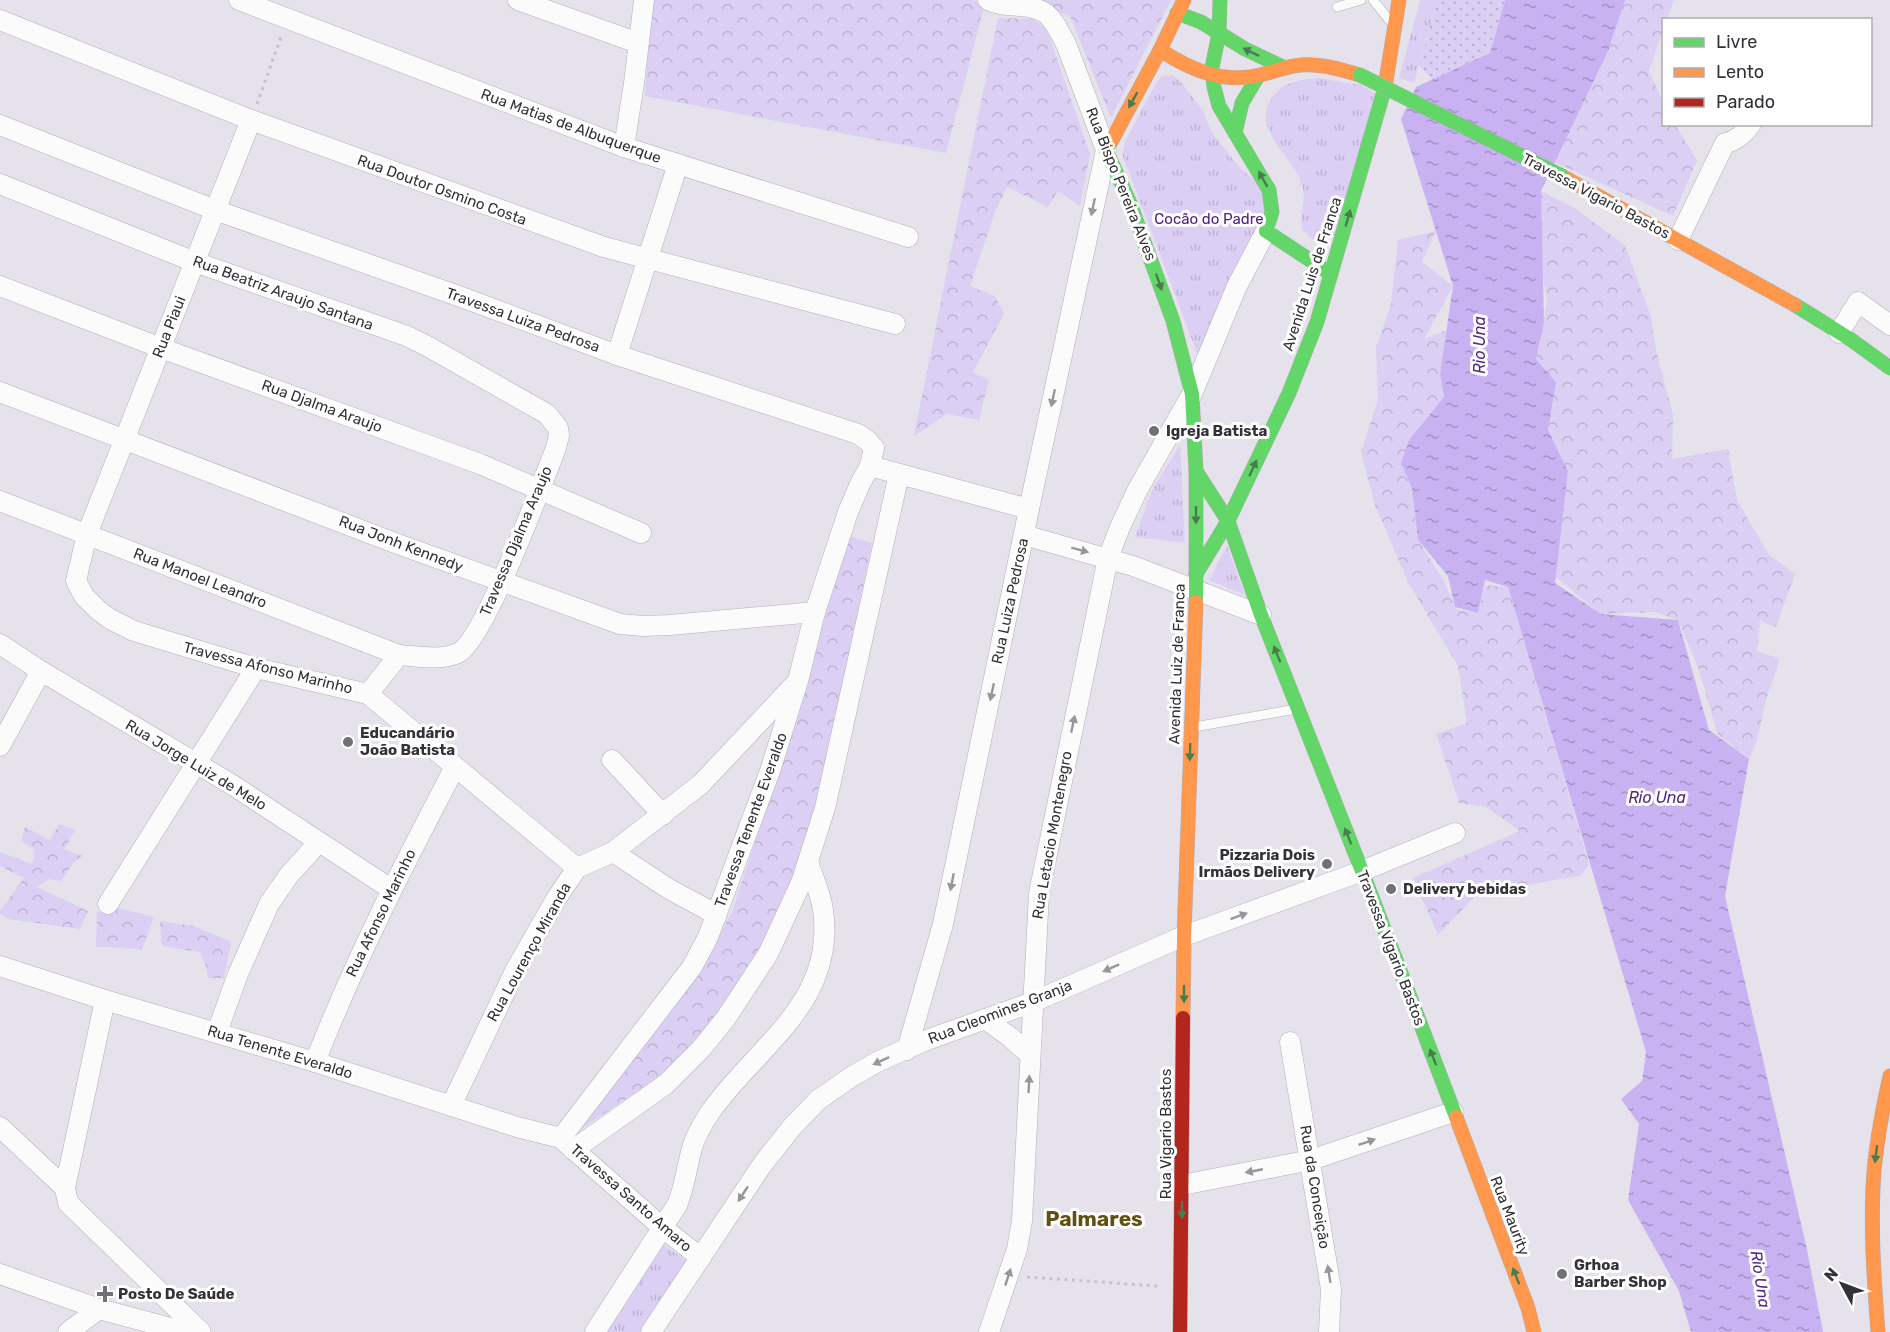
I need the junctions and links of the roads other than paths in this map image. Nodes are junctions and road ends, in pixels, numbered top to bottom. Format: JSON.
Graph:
{"nodes":[{"id":1,"x":239,"y":0,"type":"edge"},
{"id":2,"x":519,"y":0,"type":"edge"},
{"id":3,"x":644,"y":0,"type":"edge"},
{"id":4,"x":988,"y":0,"type":"edge"},
{"id":5,"x":1184,"y":0,"type":"edge"},
{"id":6,"x":1220,"y":0,"type":"edge"},
{"id":7,"x":1361,"y":0,"type":"edge"},
{"id":8,"x":1373,"y":0,"type":"edge"},
{"id":9,"x":1399,"y":0,"type":"edge"},
{"id":10,"x":1337,"y":7,"type":"dead end"},
{"id":11,"x":291,"y":9,"type":"edge"},
{"id":12,"x":1177,"y":13,"type":"junction"},
{"id":13,"x":0,"y":20,"type":"edge"},
{"id":14,"x":1394,"y":25,"type":"junction"},
{"id":15,"x":1219,"y":33,"type":"junction"},
{"id":16,"x":639,"y":43,"type":"junction"},
{"id":17,"x":1160,"y":50,"type":"junction"},
{"id":18,"x":1285,"y":68,"type":"junction"},
{"id":19,"x":1212,"y":76,"type":"junction"},
{"id":20,"x":1258,"y":76,"type":"junction"},
{"id":21,"x":251,"y":120,"type":"junction"},
{"id":22,"x":0,"y":125,"type":"edge"},
{"id":23,"x":1749,"y":126,"type":"edge"},
{"id":24,"x":1235,"y":133,"type":"junction"},
{"id":25,"x":624,"y":147,"type":"junction"},
{"id":26,"x":1106,"y":150,"type":"junction"},
{"id":27,"x":678,"y":164,"type":"junction"},
{"id":28,"x":0,"y":184,"type":"edge"},
{"id":29,"x":215,"y":210,"type":"junction"},
{"id":30,"x":1266,"y":231,"type":"junction"},
{"id":31,"x":908,"y":237,"type":"dead end"},
{"id":32,"x":1678,"y":240,"type":"junction"},
{"id":33,"x":648,"y":261,"type":"junction"},
{"id":34,"x":195,"y":262,"type":"junction"},
{"id":35,"x":1331,"y":274,"type":"junction"},
{"id":36,"x":0,"y":286,"type":"edge"},
{"id":37,"x":896,"y":324,"type":"dead end"},
{"id":38,"x":1890,"y":325,"type":"edge"},
{"id":39,"x":1839,"y":333,"type":"junction"},
{"id":40,"x":161,"y":348,"type":"junction"},
{"id":41,"x":617,"y":355,"type":"junction"},
{"id":42,"x":1890,"y":368,"type":"edge"},
{"id":43,"x":0,"y":392,"type":"edge"},
{"id":44,"x":1192,"y":394,"type":"junction"},
{"id":45,"x":555,"y":422,"type":"joint"},
{"id":46,"x":124,"y":440,"type":"junction"},
{"id":47,"x":870,"y":466,"type":"junction"},
{"id":48,"x":1197,"y":471,"type":"junction"},
{"id":49,"x":899,"y":474,"type":"junction"},
{"id":50,"x":540,"y":489,"type":"junction"},
{"id":51,"x":0,"y":501,"type":"edge"},
{"id":52,"x":1029,"y":509,"type":"junction"},
{"id":53,"x":1228,"y":521,"type":"junction"},
{"id":54,"x":641,"y":533,"type":"dead end"},
{"id":55,"x":87,"y":534,"type":"junction"},
{"id":56,"x":1024,"y":535,"type":"junction"},
{"id":57,"x":1108,"y":558,"type":"junction"},
{"id":58,"x":1196,"y":581,"type":"junction"},
{"id":59,"x":501,"y":582,"type":"junction"},
{"id":60,"x":815,"y":612,"type":"junction"},
{"id":61,"x":1261,"y":615,"type":"junction"},
{"id":62,"x":0,"y":644,"type":"edge"},
{"id":63,"x":399,"y":656,"type":"junction"},
{"id":64,"x":256,"y":668,"type":"junction"},
{"id":65,"x":41,"y":671,"type":"junction"},
{"id":66,"x":798,"y":681,"type":"junction"},
{"id":67,"x":368,"y":694,"type":"junction"},
{"id":68,"x":1298,"y":708,"type":"junction"},
{"id":69,"x":1191,"y":728,"type":"junction"},
{"id":70,"x":0,"y":746,"type":"edge"},
{"id":71,"x":612,"y":760,"type":"dead end"},
{"id":72,"x":196,"y":765,"type":"junction"},
{"id":73,"x":454,"y":767,"type":"junction"},
{"id":74,"x":663,"y":814,"type":"junction"},
{"id":75,"x":1455,"y":833,"type":"dead end"},
{"id":76,"x":319,"y":842,"type":"junction"},
{"id":77,"x":613,"y":852,"type":"junction"},
{"id":78,"x":808,"y":862,"type":"junction"},
{"id":79,"x":577,"y":868,"type":"junction"},
{"id":80,"x":1362,"y":871,"type":"junction"},
{"id":81,"x":391,"y":889,"type":"junction"},
{"id":82,"x":108,"y":904,"type":"dead end"},
{"id":83,"x":716,"y":917,"type":"junction"},
{"id":84,"x":1184,"y":936,"type":"junction"},
{"id":85,"x":0,"y":966,"type":"edge"},
{"id":86,"x":105,"y":1000,"type":"junction"},
{"id":87,"x":1034,"y":1002,"type":"junction"},
{"id":88,"x":985,"y":1019,"type":"junction"},
{"id":89,"x":217,"y":1032,"type":"junction"},
{"id":90,"x":1290,"y":1042,"type":"dead end"},
{"id":91,"x":907,"y":1050,"type":"junction"},
{"id":92,"x":1030,"y":1055,"type":"junction"},
{"id":93,"x":315,"y":1062,"type":"junction"},
{"id":94,"x":1890,"y":1076,"type":"edge"},
{"id":95,"x":451,"y":1106,"type":"junction"},
{"id":96,"x":1453,"y":1112,"type":"junction"},
{"id":97,"x":0,"y":1127,"type":"edge"},
{"id":98,"x":567,"y":1144,"type":"junction"},
{"id":99,"x":1311,"y":1160,"type":"junction"},
{"id":100,"x":1182,"y":1185,"type":"junction"},
{"id":101,"x":65,"y":1188,"type":"junction"},
{"id":102,"x":663,"y":1228,"type":"junction"},
{"id":103,"x":701,"y":1258,"type":"junction"},
{"id":104,"x":0,"y":1274,"type":"edge"},
{"id":105,"x":1528,"y":1308,"type":"junction"},
{"id":106,"x":99,"y":1310,"type":"junction"},
{"id":107,"x":68,"y":1332,"type":"edge"},
{"id":108,"x":185,"y":1332,"type":"edge"},
{"id":109,"x":201,"y":1332,"type":"edge"},
{"id":110,"x":595,"y":1332,"type":"edge"},
{"id":111,"x":651,"y":1332,"type":"edge"},
{"id":112,"x":989,"y":1332,"type":"edge"},
{"id":113,"x":1180,"y":1332,"type":"edge"},
{"id":114,"x":1329,"y":1332,"type":"edge"},
{"id":115,"x":1533,"y":1332,"type":"edge"},
{"id":116,"x":1545,"y":1332,"type":"edge"},
{"id":117,"x":1878,"y":1332,"type":"edge"}],
"edges":[{"from":1,"to":11,"type":"street","name":"Rua Matias de Albuquerque"},
{"from":2,"to":16,"type":"street"},
{"from":3,"to":16,"type":"street"},
{"from":4,"to":26,"type":"street","name":"Rua Bispo Pereira Alves"},
{"from":5,"to":12,"type":"main road"},
{"from":6,"to":15,"type":"main road"},
{"from":7,"to":10,"type":"lane"},
{"from":8,"to":14,"type":"lane"},
{"from":9,"to":14,"type":"main road","name":"Avenida Luis de Franca"},
{"from":11,"to":25,"type":"street","name":"Rua Matias de Albuquerque"},
{"from":12,"to":15,"type":"main road"},
{"from":12,"to":17,"type":"main road"},
{"from":13,"to":21,"type":"street","name":"Rua Doutor Osmino Costa"},
{"from":35,"to":14,"type":"main road","name":"Avenida Luis de Franca","one_way":true},
{"from":18,"to":15,"type":"main road","one_way":true},
{"from":15,"to":19,"type":"main road"},
{"from":16,"to":25,"type":"street"},
{"from":17,"to":19,"type":"main road","name":"Travessa Vigario Bastos"},
{"from":17,"to":26,"type":"main road","one_way":true},
{"from":18,"to":20,"type":"main road","name":"Travessa Vigario Bastos"},
{"from":18,"to":32,"type":"main road","name":"Travessa Vigario Bastos","bridge":true},
{"from":19,"to":20,"type":"main road","name":"Travessa Vigario Bastos"},
{"from":19,"to":24,"type":"main road"},
{"from":20,"to":24,"type":"main road"},
{"from":21,"to":29,"type":"street","name":"Rua Piaui"},
{"from":21,"to":33,"type":"street","name":"Rua Doutor Osmino Costa"},
{"from":22,"to":29,"type":"street","name":"Travessa Luiza Pedrosa"},
{"from":23,"to":32,"type":"street"},
{"from":30,"to":24,"type":"main road","one_way":true},
{"from":25,"to":27,"type":"street","name":"Rua Matias de Albuquerque"},
{"from":26,"to":44,"type":"main road","name":"Rua Bispo Pereira Alves","one_way":true},
{"from":26,"to":52,"type":"street","name":"Rua Luiza Pedrosa","one_way":true},
{"from":27,"to":31,"type":"street","name":"Rua Matias de Albuquerque"},
{"from":27,"to":33,"type":"street"},
{"from":28,"to":34,"type":"street","name":"Rua Beatriz Araujo Santana"},
{"from":29,"to":34,"type":"street","name":"Rua Piaui"},
{"from":29,"to":41,"type":"street","name":"Travessa Luiza Pedrosa"},
{"from":30,"to":35,"type":"main road"},
{"from":30,"to":44,"type":"street"},
{"from":32,"to":39,"type":"main road","name":"Travessa Vigario Bastos"},
{"from":33,"to":37,"type":"street","name":"Rua Doutor Osmino Costa"},
{"from":33,"to":41,"type":"street"},
{"from":34,"to":40,"type":"street","name":"Rua Piaui"},
{"from":34,"to":45,"type":"street","name":"Rua Beatriz Araujo Santana"},
{"from":53,"to":35,"type":"main road","name":"Avenida Luis de Franca","one_way":true},
{"from":36,"to":40,"type":"street","name":"Rua Djalma Araujo"},
{"from":38,"to":39,"type":"street"},
{"from":39,"to":42,"type":"main road","name":"Travessa Vigario Bastos"},
{"from":40,"to":46,"type":"street","name":"Rua Piaui"},
{"from":40,"to":50,"type":"street","name":"Rua Djalma Araujo"},
{"from":41,"to":47,"type":"street","name":"Travessa Luiza Pedrosa"},
{"from":43,"to":46,"type":"street","name":"Rua Jonh Kennedy"},
{"from":44,"to":48,"type":"main road","name":"Avenida Luiz de Franca"},
{"from":44,"to":57,"type":"street","name":"Rua Letacio Montenegro"},
{"from":45,"to":50,"type":"street","name":"Travessa Djalma Araujo"},
{"from":46,"to":55,"type":"street","name":"Rua Piaui"},
{"from":46,"to":59,"type":"street","name":"Rua Jonh Kennedy"},
{"from":47,"to":49,"type":"street"},
{"from":47,"to":60,"type":"street","name":"Travessa Tenente Everaldo"},
{"from":48,"to":53,"type":"main road","name":"Travessa Vigario Bastos"},
{"from":48,"to":58,"type":"main road","name":"Avenida Luiz de Franca","one_way":true},
{"from":49,"to":52,"type":"street"},
{"from":49,"to":78,"type":"street"},
{"from":50,"to":54,"type":"street","name":"Rua Djalma Araujo"},
{"from":50,"to":59,"type":"street","name":"Travessa Djalma Araujo"},
{"from":51,"to":55,"type":"street","name":"Rua Manoel Leandro"},
{"from":52,"to":56,"type":"street","name":"Rua Luiza Pedrosa"},
{"from":53,"to":58,"type":"main road","name":"Avenida Luis de Franca"},
{"from":53,"to":61,"type":"main road","name":"Travessa Vigario Bastos"},
{"from":55,"to":63,"type":"street","name":"Rua Manoel Leandro"},
{"from":55,"to":64,"type":"street","name":"Travessa Afonso Marinho"},
{"from":56,"to":57,"type":"street","one_way":true},
{"from":56,"to":91,"type":"street","name":"Rua Luiza Pedrosa","one_way":true},
{"from":57,"to":58,"type":"street"},
{"from":87,"to":57,"type":"street","name":"Rua Letacio Montenegro","one_way":true},
{"from":58,"to":61,"type":"street"},
{"from":58,"to":69,"type":"main road","name":"Avenida Luiz de Franca"},
{"from":59,"to":60,"type":"street","name":"Rua Jonh Kennedy"},
{"from":59,"to":63,"type":"street","name":"Travessa Djalma Araujo"},
{"from":60,"to":66,"type":"street","name":"Travessa Tenente Everaldo"},
{"from":68,"to":61,"type":"main road","name":"Travessa Vigario Bastos","one_way":true},
{"from":62,"to":65,"type":"street","name":"Rua Jorge Luiz de Melo"},
{"from":63,"to":67,"type":"street"},
{"from":64,"to":67,"type":"street","name":"Travessa Afonso Marinho"},
{"from":64,"to":72,"type":"street"},
{"from":65,"to":70,"type":"street"},
{"from":65,"to":72,"type":"street","name":"Rua Jorge Luiz de Melo"},
{"from":66,"to":74,"type":"street","name":"Rua Lourenço Miranda"},
{"from":66,"to":83,"type":"street","name":"Travessa Tenente Everaldo"},
{"from":67,"to":73,"type":"street","name":"Travessa Afonso Marinho"},
{"from":68,"to":69,"type":"lane"},
{"from":80,"to":68,"type":"main road","name":"Travessa Vigario Bastos","one_way":true},
{"from":69,"to":84,"type":"main road","name":"Avenida Luiz de Franca","one_way":true},
{"from":71,"to":74,"type":"street"},
{"from":72,"to":76,"type":"street","name":"Rua Jorge Luiz de Melo"},
{"from":72,"to":82,"type":"street"},
{"from":73,"to":79,"type":"street","name":"Travessa Afonso Marinho"},
{"from":73,"to":81,"type":"street","name":"Rua Afonso Marinho"},
{"from":74,"to":77,"type":"street","name":"Rua Lourenço Miranda"},
{"from":75,"to":80,"type":"street","name":"Rua Cleomines Granja"},
{"from":76,"to":81,"type":"street","name":"Rua Jorge Luiz de Melo"},
{"from":76,"to":89,"type":"street"},
{"from":77,"to":79,"type":"street","name":"Rua Lourenço Miranda"},
{"from":77,"to":83,"type":"street"},
{"from":78,"to":98,"type":"street"},
{"from":78,"to":102,"type":"street"},
{"from":79,"to":95,"type":"street","name":"Rua Lourenço Miranda"},
{"from":84,"to":80,"type":"street","name":"Rua Cleomines Granja","one_way":true},
{"from":96,"to":80,"type":"main road","name":"Travessa Vigario Bastos","one_way":true},
{"from":81,"to":93,"type":"street","name":"Rua Afonso Marinho"},
{"from":83,"to":98,"type":"street","name":"Travessa Tenente Everaldo"},
{"from":84,"to":87,"type":"street","name":"Rua Cleomines Granja","one_way":true},
{"from":84,"to":100,"type":"main road","name":"Rua Vigario Bastos","one_way":true},
{"from":85,"to":86,"type":"street","name":"Rua Tenente Everaldo"},
{"from":86,"to":89,"type":"street","name":"Rua Tenente Everaldo"},
{"from":86,"to":101,"type":"street"},
{"from":87,"to":88,"type":"street","name":"Rua Cleomines Granja"},
{"from":87,"to":92,"type":"street","name":"Rua Letacio Montenegro"},
{"from":88,"to":91,"type":"street","name":"Rua Cleomines Granja"},
{"from":88,"to":92,"type":"street"},
{"from":89,"to":93,"type":"street","name":"Rua Tenente Everaldo"},
{"from":90,"to":99,"type":"street","name":"Rua da Conceição"},
{"from":91,"to":103,"type":"street","name":"Rua Cleomines Granja","one_way":true},
{"from":112,"to":92,"type":"street","name":"Rua Letacio Montenegro","one_way":true},
{"from":93,"to":95,"type":"street","name":"Rua Tenente Everaldo"},
{"from":94,"to":117,"type":"main road","one_way":true},
{"from":95,"to":98,"type":"street","name":"Rua Tenente Everaldo"},
{"from":99,"to":96,"type":"street","one_way":true},
{"from":105,"to":96,"type":"main road","name":"Rua Maurity","one_way":true},
{"from":97,"to":101,"type":"street"},
{"from":98,"to":102,"type":"street","name":"Travessa Santo Amaro"},
{"from":99,"to":100,"type":"street","one_way":true},
{"from":114,"to":99,"type":"street","name":"Rua da Conceição","one_way":true},
{"from":100,"to":113,"type":"main road","name":"Rua Vigario Bastos","one_way":true},
{"from":101,"to":109,"type":"street"},
{"from":102,"to":103,"type":"street","name":"Travessa Santo Amaro"},
{"from":102,"to":110,"type":"street"},
{"from":103,"to":111,"type":"street","name":"Rua Cleomines Granja"},
{"from":104,"to":106,"type":"street"},
{"from":105,"to":115,"type":"main road","name":"Rua Maurity"},
{"from":105,"to":116,"type":"street"},
{"from":106,"to":107,"type":"street"},
{"from":106,"to":108,"type":"street"}]}
